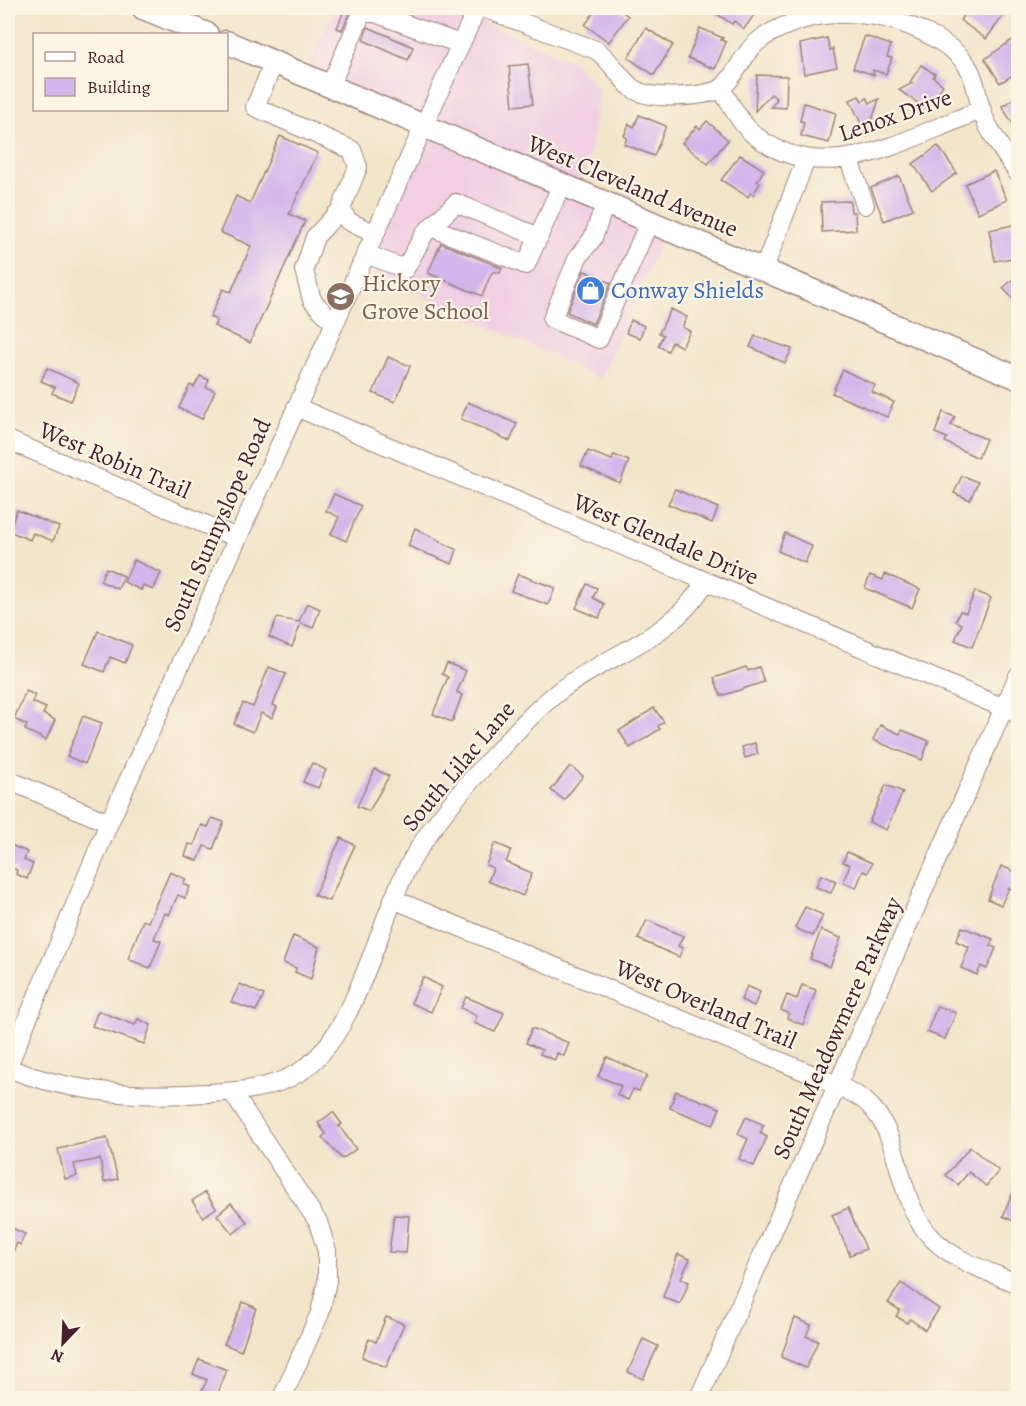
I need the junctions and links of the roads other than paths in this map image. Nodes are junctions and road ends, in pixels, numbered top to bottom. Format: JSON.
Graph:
{"nodes":[{"id":1,"x":143,"y":8,"type":"edge"},
{"id":2,"x":477,"y":8,"type":"edge"},
{"id":3,"x":483,"y":8,"type":"edge"},
{"id":4,"x":205,"y":33,"type":"edge"},
{"id":5,"x":228,"y":43,"type":"edge"},
{"id":6,"x":460,"y":44,"type":"junction"},
{"id":7,"x":274,"y":62,"type":"junction"},
{"id":8,"x":330,"y":86,"type":"junction"},
{"id":9,"x":721,"y":89,"type":"junction"},
{"id":10,"x":982,"y":110,"type":"junction"},
{"id":11,"x":424,"y":125,"type":"junction"},
{"id":12,"x":806,"y":159,"type":"junction"},
{"id":13,"x":849,"y":160,"type":"junction"},
{"id":14,"x":1018,"y":173,"type":"edge"},
{"id":15,"x":561,"y":186,"type":"junction"},
{"id":16,"x":605,"y":204,"type":"junction"},
{"id":17,"x":865,"y":206,"type":"dead end"},
{"id":18,"x":341,"y":209,"type":"junction"},
{"id":19,"x":649,"y":222,"type":"junction"},
{"id":20,"x":433,"y":228,"type":"junction"},
{"id":21,"x":375,"y":234,"type":"junction"},
{"id":22,"x":539,"y":237,"type":"junction"},
{"id":23,"x":366,"y":254,"type":"junction"},
{"id":24,"x":763,"y":271,"type":"junction"},
{"id":25,"x":334,"y":323,"type":"junction"},
{"id":26,"x":1018,"y":378,"type":"edge"},
{"id":27,"x":296,"y":407,"type":"junction"},
{"id":28,"x":8,"y":440,"type":"edge"},
{"id":29,"x":237,"y":538,"type":"junction"},
{"id":30,"x":705,"y":582,"type":"junction"},
{"id":31,"x":1018,"y":676,"type":"edge"},
{"id":32,"x":1011,"y":711,"type":"edge"},
{"id":33,"x":8,"y":780,"type":"edge"},
{"id":34,"x":109,"y":823,"type":"junction"},
{"id":35,"x":393,"y":899,"type":"junction"},
{"id":36,"x":8,"y":1067,"type":"edge"},
{"id":37,"x":838,"y":1087,"type":"junction"},
{"id":38,"x":232,"y":1092,"type":"junction"},
{"id":39,"x":1018,"y":1284,"type":"edge"},
{"id":40,"x":282,"y":1398,"type":"edge"},
{"id":41,"x":699,"y":1398,"type":"edge"}],
"edges":[{"from":1,"to":4,"type":"main road"},
{"from":2,"to":6,"type":"street","name":"South Sunnyslope Road"},
{"from":3,"to":9,"type":"street"},
{"from":5,"to":7,"type":"main road","name":"West Cleveland Avenue"},
{"from":6,"to":8,"type":"street"},
{"from":6,"to":11,"type":"street","name":"South Sunnyslope Road"},
{"from":7,"to":8,"type":"main road","name":"West Cleveland Avenue"},
{"from":7,"to":18,"type":"street"},
{"from":8,"to":11,"type":"main road","name":"West Cleveland Avenue"},
{"from":9,"to":10,"type":"street"},
{"from":9,"to":12,"type":"street","name":"Lenox Drive"},
{"from":10,"to":13,"type":"street","name":"Lenox Drive"},
{"from":10,"to":14,"type":"street"},
{"from":11,"to":15,"type":"main road","name":"West Cleveland Avenue"},
{"from":11,"to":21,"type":"street","name":"South Sunnyslope Road"},
{"from":12,"to":13,"type":"street","name":"Lenox Drive"},
{"from":12,"to":24,"type":"street"},
{"from":13,"to":17,"type":"street"},
{"from":15,"to":16,"type":"main road","name":"West Cleveland Avenue"},
{"from":15,"to":22,"type":"street"},
{"from":16,"to":19,"type":"main road","name":"West Cleveland Avenue"},
{"from":16,"to":19,"type":"street"},
{"from":18,"to":21,"type":"street"},
{"from":18,"to":25,"type":"street"},
{"from":19,"to":24,"type":"main road","name":"West Cleveland Avenue"},
{"from":20,"to":22,"type":"street"},
{"from":20,"to":22,"type":"street"},
{"from":20,"to":23,"type":"street"},
{"from":21,"to":23,"type":"street","name":"South Sunnyslope Road"},
{"from":23,"to":25,"type":"street","name":"South Sunnyslope Road"},
{"from":24,"to":26,"type":"main road","name":"West Cleveland Avenue"},
{"from":25,"to":27,"type":"street","name":"South Sunnyslope Road"},
{"from":27,"to":29,"type":"street","name":"South Sunnyslope Road"},
{"from":27,"to":30,"type":"street","name":"West Glendale Drive"},
{"from":28,"to":29,"type":"street","name":"West Robin Trail"},
{"from":29,"to":34,"type":"street","name":"South Sunnyslope Road"},
{"from":30,"to":32,"type":"street","name":"West Glendale Drive"},
{"from":30,"to":35,"type":"street","name":"South Lilac Lane"},
{"from":31,"to":32,"type":"street","name":"South Meadowmere Parkway"},
{"from":32,"to":37,"type":"street","name":"South Meadowmere Parkway"},
{"from":33,"to":34,"type":"street"},
{"from":34,"to":36,"type":"street","name":"South Sunnyslope Road"},
{"from":35,"to":37,"type":"street","name":"West Overland Trail"},
{"from":35,"to":38,"type":"street","name":"South Lilac Lane"},
{"from":36,"to":38,"type":"street","name":"South Lilac Lane"},
{"from":37,"to":39,"type":"street","name":"West Overland Trail"},
{"from":37,"to":41,"type":"street","name":"South Meadowmere Parkway"},
{"from":38,"to":40,"type":"street"}]}
